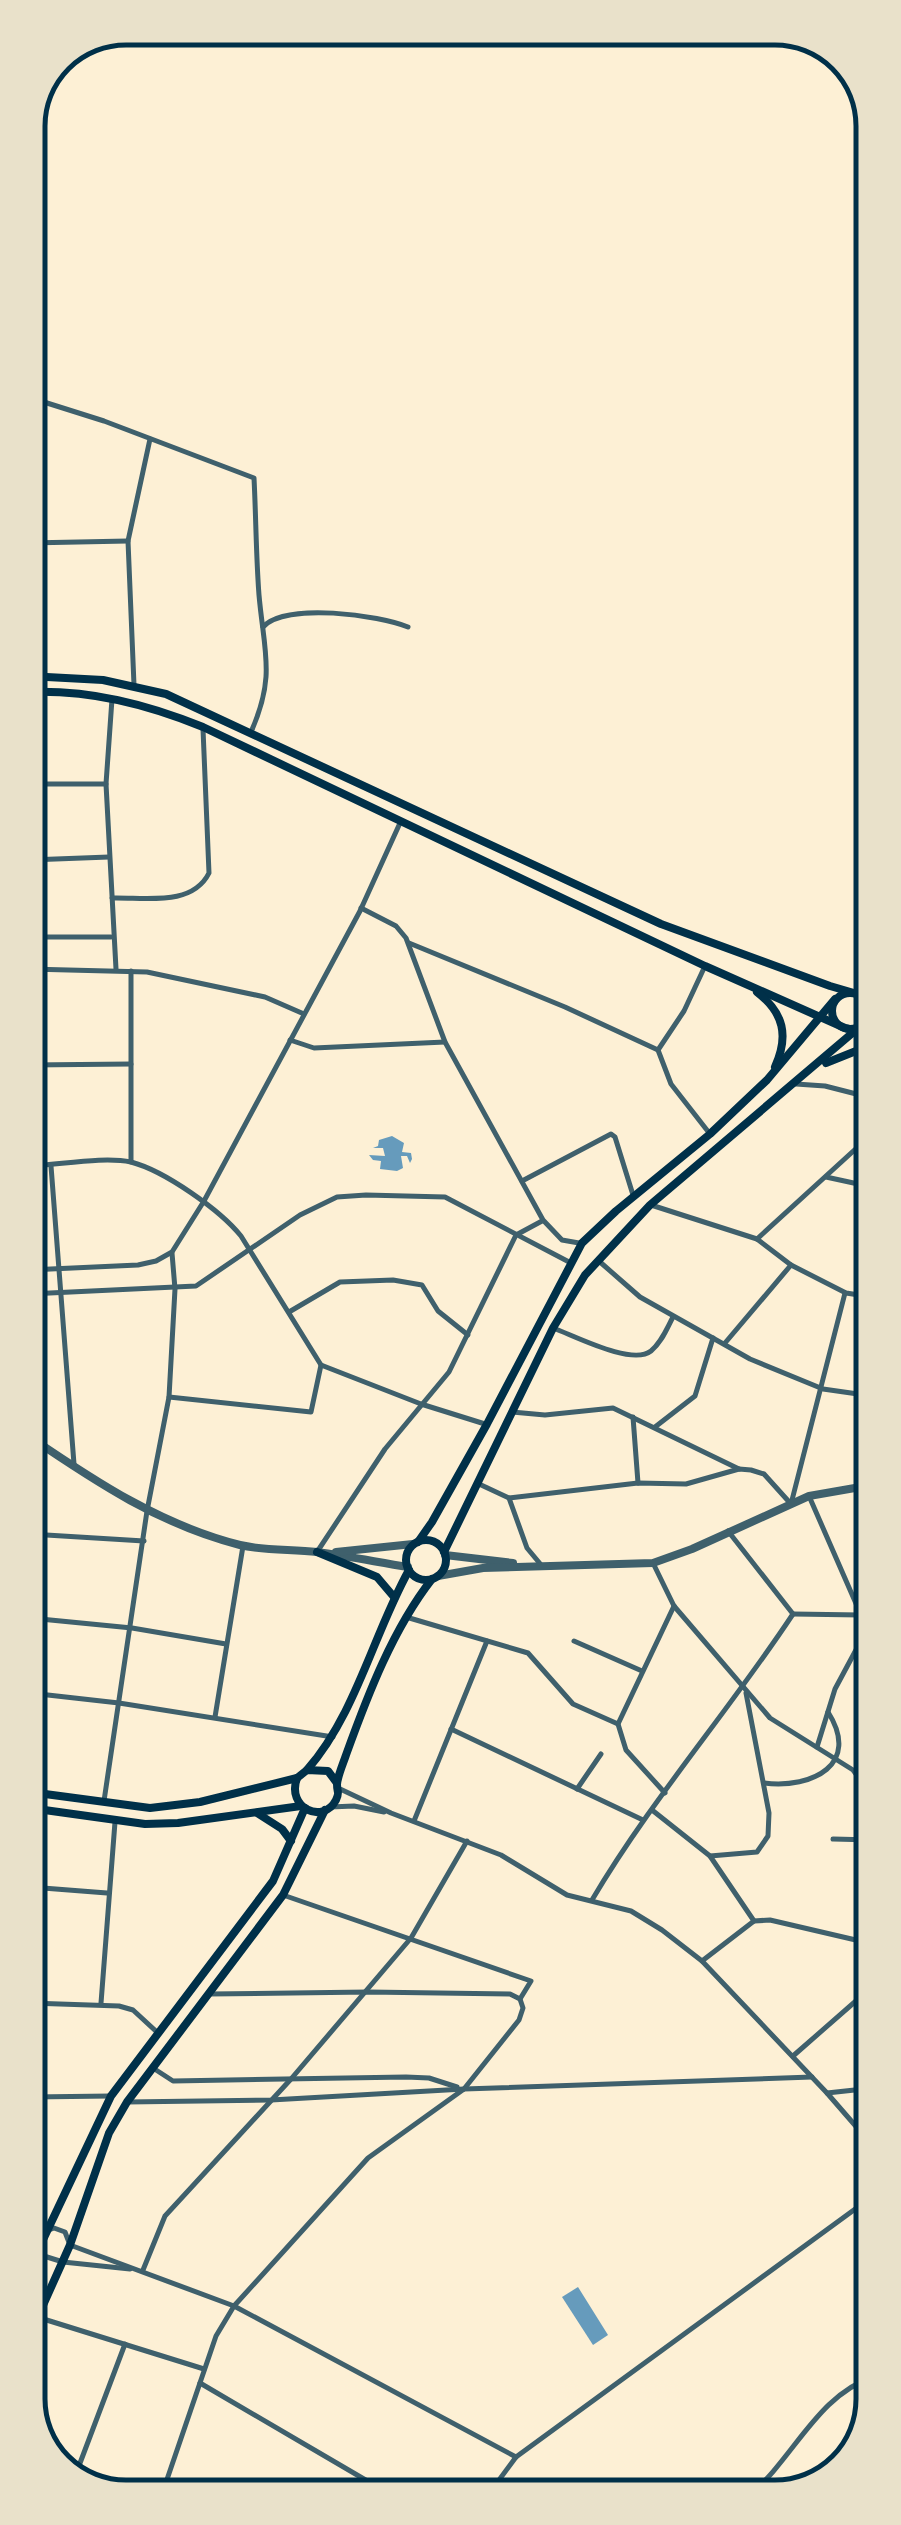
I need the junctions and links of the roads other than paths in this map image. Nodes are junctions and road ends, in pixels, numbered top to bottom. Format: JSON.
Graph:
{"nodes":[{"id":1,"x":45,"y":402,"type":"edge"},
{"id":2,"x":150,"y":440,"type":"junction"},
{"id":3,"x":128,"y":541,"type":"junction"},
{"id":4,"x":45,"y":543,"type":"edge"},
{"id":5,"x":263,"y":627,"type":"junction"},
{"id":6,"x":408,"y":628,"type":"dead end"},
{"id":7,"x":45,"y":677,"type":"edge"},
{"id":8,"x":134,"y":685,"type":"junction"},
{"id":9,"x":45,"y":693,"type":"edge"},
{"id":10,"x":112,"y":699,"type":"junction"},
{"id":11,"x":203,"y":727,"type":"junction"},
{"id":12,"x":251,"y":732,"type":"junction"},
{"id":13,"x":45,"y":784,"type":"edge"},
{"id":14,"x":106,"y":784,"type":"junction"},
{"id":15,"x":401,"y":821,"type":"junction"},
{"id":16,"x":109,"y":856,"type":"junction"},
{"id":17,"x":45,"y":859,"type":"edge"},
{"id":18,"x":112,"y":898,"type":"junction"},
{"id":19,"x":362,"y":908,"type":"junction"},
{"id":20,"x":111,"y":936,"type":"junction"},
{"id":21,"x":45,"y":937,"type":"edge"},
{"id":22,"x":408,"y":942,"type":"junction"},
{"id":23,"x":705,"y":966,"type":"junction"},
{"id":24,"x":45,"y":969,"type":"edge"},
{"id":25,"x":116,"y":969,"type":"junction"},
{"id":26,"x":131,"y":970,"type":"junction"},
{"id":27,"x":746,"y":984,"type":"junction"},
{"id":28,"x":856,"y":993,"type":"joint"},
{"id":29,"x":835,"y":999,"type":"junction"},
{"id":30,"x":304,"y":1014,"type":"junction"},
{"id":31,"x":820,"y":1018,"type":"junction"},
{"id":32,"x":844,"y":1028,"type":"junction"},
{"id":33,"x":856,"y":1028,"type":"edge"},
{"id":34,"x":856,"y":1031,"type":"edge"},
{"id":35,"x":290,"y":1040,"type":"junction"},
{"id":36,"x":445,"y":1042,"type":"junction"},
{"id":37,"x":658,"y":1050,"type":"junction"},
{"id":38,"x":856,"y":1051,"type":"edge"},
{"id":39,"x":132,"y":1064,"type":"junction"},
{"id":40,"x":45,"y":1065,"type":"edge"},
{"id":41,"x":812,"y":1068,"type":"junction"},
{"id":42,"x":768,"y":1080,"type":"junction"},
{"id":43,"x":794,"y":1084,"type":"junction"},
{"id":44,"x":856,"y":1094,"type":"edge"},
{"id":45,"x":710,"y":1134,"type":"junction"},
{"id":46,"x":856,"y":1149,"type":"edge"},
{"id":47,"x":132,"y":1162,"type":"junction"},
{"id":48,"x":45,"y":1166,"type":"edge"},
{"id":49,"x":50,"y":1166,"type":"junction"},
{"id":50,"x":826,"y":1178,"type":"junction"},
{"id":51,"x":522,"y":1181,"type":"junction"},
{"id":52,"x":856,"y":1184,"type":"edge"},
{"id":53,"x":634,"y":1196,"type":"junction"},
{"id":54,"x":204,"y":1201,"type":"junction"},
{"id":55,"x":650,"y":1205,"type":"junction"},
{"id":56,"x":543,"y":1220,"type":"junction"},
{"id":57,"x":516,"y":1235,"type":"junction"},
{"id":58,"x":757,"y":1240,"type":"junction"},
{"id":59,"x":582,"y":1242,"type":"junction"},
{"id":60,"x":251,"y":1250,"type":"junction"},
{"id":61,"x":172,"y":1252,"type":"junction"},
{"id":62,"x":597,"y":1260,"type":"junction"},
{"id":63,"x":571,"y":1263,"type":"junction"},
{"id":64,"x":791,"y":1266,"type":"junction"},
{"id":65,"x":45,"y":1269,"type":"edge"},
{"id":66,"x":57,"y":1269,"type":"junction"},
{"id":67,"x":175,"y":1290,"type":"junction"},
{"id":68,"x":846,"y":1292,"type":"junction"},
{"id":69,"x":45,"y":1293,"type":"edge"},
{"id":70,"x":59,"y":1293,"type":"junction"},
{"id":71,"x":856,"y":1294,"type":"edge"},
{"id":72,"x":289,"y":1312,"type":"junction"},
{"id":73,"x":673,"y":1317,"type":"junction"},
{"id":74,"x":553,"y":1328,"type":"junction"},
{"id":75,"x":468,"y":1335,"type":"junction"},
{"id":76,"x":713,"y":1337,"type":"junction"},
{"id":77,"x":725,"y":1343,"type":"junction"},
{"id":78,"x":321,"y":1364,"type":"junction"},
{"id":79,"x":823,"y":1389,"type":"junction"},
{"id":80,"x":856,"y":1394,"type":"edge"},
{"id":81,"x":169,"y":1397,"type":"junction"},
{"id":82,"x":421,"y":1404,"type":"junction"},
{"id":83,"x":512,"y":1412,"type":"junction"},
{"id":84,"x":633,"y":1418,"type":"junction"},
{"id":85,"x":487,"y":1424,"type":"junction"},
{"id":86,"x":655,"y":1427,"type":"junction"},
{"id":87,"x":45,"y":1448,"type":"edge"},
{"id":88,"x":74,"y":1468,"type":"junction"},
{"id":89,"x":739,"y":1469,"type":"junction"},
{"id":90,"x":476,"y":1483,"type":"junction"},
{"id":91,"x":638,"y":1483,"type":"junction"},
{"id":92,"x":856,"y":1488,"type":"edge"},
{"id":93,"x":809,"y":1496,"type":"junction"},
{"id":94,"x":509,"y":1498,"type":"junction"},
{"id":95,"x":792,"y":1504,"type":"junction"},
{"id":96,"x":147,"y":1511,"type":"junction"},
{"id":97,"x":728,"y":1531,"type":"junction"},
{"id":98,"x":45,"y":1535,"type":"edge"},
{"id":99,"x":144,"y":1541,"type":"junction"},
{"id":100,"x":416,"y":1543,"type":"junction"},
{"id":101,"x":244,"y":1546,"type":"junction"},
{"id":102,"x":316,"y":1552,"type":"junction"},
{"id":103,"x":444,"y":1554,"type":"junction"},
{"id":104,"x":653,"y":1563,"type":"junction"},
{"id":105,"x":542,"y":1566,"type":"junction"},
{"id":106,"x":408,"y":1569,"type":"junction"},
{"id":107,"x":435,"y":1577,"type":"junction"},
{"id":108,"x":394,"y":1597,"type":"junction"},
{"id":109,"x":856,"y":1602,"type":"edge"},
{"id":110,"x":674,"y":1606,"type":"junction"},
{"id":111,"x":793,"y":1614,"type":"junction"},
{"id":112,"x":856,"y":1616,"type":"edge"},
{"id":113,"x":406,"y":1617,"type":"junction"},
{"id":114,"x":45,"y":1619,"type":"edge"},
{"id":115,"x":132,"y":1628,"type":"junction"},
{"id":116,"x":574,"y":1641,"type":"dead end"},
{"id":117,"x":488,"y":1642,"type":"junction"},
{"id":118,"x":226,"y":1644,"type":"junction"},
{"id":119,"x":856,"y":1649,"type":"edge"},
{"id":120,"x":642,"y":1671,"type":"junction"},
{"id":121,"x":745,"y":1688,"type":"junction"},
{"id":122,"x":45,"y":1696,"type":"edge"},
{"id":123,"x":119,"y":1703,"type":"junction"},
{"id":124,"x":828,"y":1712,"type":"junction"},
{"id":125,"x":214,"y":1717,"type":"junction"},
{"id":126,"x":618,"y":1724,"type":"junction"},
{"id":127,"x":452,"y":1728,"type":"junction"},
{"id":128,"x":333,"y":1736,"type":"junction"},
{"id":129,"x":817,"y":1747,"type":"junction"},
{"id":130,"x":601,"y":1754,"type":"dead end"},
{"id":131,"x":837,"y":1759,"type":"junction"},
{"id":132,"x":307,"y":1770,"type":"junction"},
{"id":133,"x":856,"y":1774,"type":"edge"},
{"id":134,"x":298,"y":1778,"type":"junction"},
{"id":135,"x":763,"y":1782,"type":"junction"},
{"id":136,"x":337,"y":1785,"type":"junction"},
{"id":137,"x":577,"y":1789,"type":"junction"},
{"id":138,"x":665,"y":1793,"type":"junction"},
{"id":139,"x":45,"y":1794,"type":"edge"},
{"id":140,"x":103,"y":1804,"type":"junction"},
{"id":141,"x":303,"y":1807,"type":"junction"},
{"id":142,"x":328,"y":1808,"type":"junction"},
{"id":143,"x":45,"y":1810,"type":"edge"},
{"id":144,"x":652,"y":1810,"type":"junction"},
{"id":145,"x":257,"y":1813,"type":"junction"},
{"id":146,"x":392,"y":1814,"type":"junction"},
{"id":147,"x":414,"y":1821,"type":"junction"},
{"id":148,"x":644,"y":1821,"type":"junction"},
{"id":149,"x":115,"y":1822,"type":"junction"},
{"id":150,"x":834,"y":1839,"type":"dead end"},
{"id":151,"x":856,"y":1840,"type":"edge"},
{"id":152,"x":292,"y":1841,"type":"junction"},
{"id":153,"x":467,"y":1841,"type":"junction"},
{"id":154,"x":710,"y":1856,"type":"junction"},
{"id":155,"x":45,"y":1888,"type":"edge"},
{"id":156,"x":107,"y":1893,"type":"junction"},
{"id":157,"x":283,"y":1895,"type":"junction"},
{"id":158,"x":592,"y":1900,"type":"junction"},
{"id":159,"x":754,"y":1920,"type":"junction"},
{"id":160,"x":411,"y":1938,"type":"junction"},
{"id":161,"x":856,"y":1940,"type":"edge"},
{"id":162,"x":702,"y":1961,"type":"junction"},
{"id":163,"x":368,"y":1992,"type":"junction"},
{"id":164,"x":209,"y":1994,"type":"junction"},
{"id":165,"x":520,"y":1999,"type":"junction"},
{"id":166,"x":45,"y":2003,"type":"edge"},
{"id":167,"x":100,"y":2003,"type":"junction"},
{"id":168,"x":856,"y":2003,"type":"edge"},
{"id":169,"x":158,"y":2033,"type":"junction"},
{"id":170,"x":794,"y":2056,"type":"junction"},
{"id":171,"x":153,"y":2068,"type":"junction"},
{"id":172,"x":812,"y":2077,"type":"junction"},
{"id":173,"x":291,"y":2079,"type":"junction"},
{"id":174,"x":464,"y":2089,"type":"junction"},
{"id":175,"x":856,"y":2090,"type":"edge"},
{"id":176,"x":828,"y":2092,"type":"junction"},
{"id":177,"x":111,"y":2096,"type":"junction"},
{"id":178,"x":45,"y":2097,"type":"edge"},
{"id":179,"x":271,"y":2100,"type":"junction"},
{"id":180,"x":127,"y":2102,"type":"junction"},
{"id":181,"x":856,"y":2126,"type":"edge"},
{"id":182,"x":856,"y":2208,"type":"edge"},
{"id":183,"x":45,"y":2230,"type":"edge"},
{"id":184,"x":45,"y":2232,"type":"edge"},
{"id":185,"x":70,"y":2245,"type":"junction"},
{"id":186,"x":45,"y":2256,"type":"edge"},
{"id":187,"x":63,"y":2262,"type":"junction"},
{"id":188,"x":143,"y":2270,"type":"junction"},
{"id":189,"x":45,"y":2301,"type":"edge"},
{"id":190,"x":234,"y":2306,"type":"junction"},
{"id":191,"x":45,"y":2318,"type":"edge"},
{"id":192,"x":124,"y":2344,"type":"junction"},
{"id":193,"x":204,"y":2369,"type":"junction"},
{"id":194,"x":200,"y":2383,"type":"junction"},
{"id":195,"x":856,"y":2383,"type":"edge"},
{"id":196,"x":516,"y":2458,"type":"junction"},
{"id":197,"x":79,"y":2464,"type":"edge"},
{"id":198,"x":168,"y":2480,"type":"edge"},
{"id":199,"x":366,"y":2480,"type":"edge"},
{"id":200,"x":500,"y":2480,"type":"edge"},
{"id":201,"x":767,"y":2480,"type":"edge"}],
"edges":[{"from":1,"to":2,"type":"street"},
{"from":2,"to":3,"type":"street"},
{"from":2,"to":5,"type":"street"},
{"from":3,"to":4,"type":"street"},
{"from":3,"to":8,"type":"street"},
{"from":5,"to":6,"type":"street"},
{"from":5,"to":12,"type":"street"},
{"from":7,"to":8,"type":"main road"},
{"from":8,"to":12,"type":"main road"},
{"from":9,"to":10,"type":"main road"},
{"from":10,"to":11,"type":"main road"},
{"from":10,"to":14,"type":"street"},
{"from":11,"to":15,"type":"main road"},
{"from":11,"to":18,"type":"street"},
{"from":12,"to":28,"type":"main road"},
{"from":13,"to":14,"type":"street"},
{"from":14,"to":16,"type":"street"},
{"from":15,"to":19,"type":"street"},
{"from":15,"to":23,"type":"main road"},
{"from":16,"to":17,"type":"street"},
{"from":16,"to":18,"type":"street"},
{"from":18,"to":20,"type":"street"},
{"from":19,"to":22,"type":"street"},
{"from":19,"to":30,"type":"street"},
{"from":20,"to":21,"type":"street"},
{"from":20,"to":25,"type":"street"},
{"from":22,"to":36,"type":"street"},
{"from":22,"to":37,"type":"street"},
{"from":23,"to":27,"type":"main road"},
{"from":23,"to":37,"type":"street"},
{"from":24,"to":25,"type":"street"},
{"from":25,"to":26,"type":"street"},
{"from":26,"to":30,"type":"street"},
{"from":26,"to":39,"type":"street"},
{"from":27,"to":31,"type":"main road"},
{"from":27,"to":42,"type":"main road"},
{"from":28,"to":29,"type":"main road"},
{"from":29,"to":31,"type":"main road"},
{"from":29,"to":32,"type":"main road"},
{"from":30,"to":35,"type":"street"},
{"from":31,"to":32,"type":"main road"},
{"from":31,"to":42,"type":"main road"},
{"from":32,"to":33,"type":"main road"},
{"from":34,"to":41,"type":"main road"},
{"from":35,"to":36,"type":"street"},
{"from":35,"to":54,"type":"street"},
{"from":36,"to":51,"type":"street"},
{"from":37,"to":45,"type":"street"},
{"from":38,"to":41,"type":"main road"},
{"from":39,"to":40,"type":"street"},
{"from":39,"to":47,"type":"street"},
{"from":41,"to":43,"type":"main road"},
{"from":42,"to":45,"type":"main road"},
{"from":43,"to":44,"type":"street"},
{"from":43,"to":55,"type":"main road"},
{"from":45,"to":53,"type":"main road"},
{"from":46,"to":50,"type":"street"},
{"from":47,"to":49,"type":"street"},
{"from":47,"to":54,"type":"street"},
{"from":48,"to":49,"type":"street"},
{"from":49,"to":66,"type":"street"},
{"from":50,"to":52,"type":"street"},
{"from":50,"to":58,"type":"street"},
{"from":51,"to":53,"type":"street"},
{"from":51,"to":56,"type":"street"},
{"from":53,"to":59,"type":"main road"},
{"from":54,"to":60,"type":"street"},
{"from":54,"to":61,"type":"street"},
{"from":55,"to":58,"type":"street"},
{"from":55,"to":62,"type":"main road"},
{"from":56,"to":57,"type":"street"},
{"from":56,"to":59,"type":"street"},
{"from":57,"to":60,"type":"street"},
{"from":57,"to":63,"type":"street"},
{"from":57,"to":75,"type":"street"},
{"from":58,"to":64,"type":"street"},
{"from":59,"to":63,"type":"main road"},
{"from":60,"to":67,"type":"street"},
{"from":60,"to":72,"type":"street"},
{"from":61,"to":66,"type":"street"},
{"from":61,"to":67,"type":"street"},
{"from":62,"to":73,"type":"street"},
{"from":62,"to":74,"type":"main road"},
{"from":63,"to":85,"type":"main road"},
{"from":64,"to":68,"type":"street"},
{"from":64,"to":77,"type":"street"},
{"from":65,"to":66,"type":"street"},
{"from":66,"to":70,"type":"street"},
{"from":67,"to":70,"type":"street"},
{"from":67,"to":81,"type":"street"},
{"from":68,"to":71,"type":"street"},
{"from":68,"to":79,"type":"street"},
{"from":69,"to":70,"type":"street"},
{"from":70,"to":88,"type":"street"},
{"from":72,"to":75,"type":"street"},
{"from":72,"to":78,"type":"street"},
{"from":73,"to":74,"type":"street"},
{"from":73,"to":76,"type":"street"},
{"from":74,"to":83,"type":"main road"},
{"from":75,"to":82,"type":"street"},
{"from":76,"to":77,"type":"street"},
{"from":76,"to":86,"type":"street"},
{"from":77,"to":79,"type":"street"},
{"from":78,"to":81,"type":"street"},
{"from":78,"to":82,"type":"street"},
{"from":79,"to":80,"type":"street"},
{"from":79,"to":95,"type":"street"},
{"from":81,"to":96,"type":"street"},
{"from":82,"to":85,"type":"street"},
{"from":82,"to":102,"type":"street"},
{"from":83,"to":84,"type":"street"},
{"from":83,"to":90,"type":"main road"},
{"from":84,"to":86,"type":"street"},
{"from":84,"to":91,"type":"street"},
{"from":85,"to":100,"type":"main road"},
{"from":86,"to":89,"type":"street"},
{"from":87,"to":88,"type":"street"},
{"from":88,"to":96,"type":"street"},
{"from":89,"to":91,"type":"street"},
{"from":89,"to":95,"type":"street"},
{"from":90,"to":94,"type":"street"},
{"from":90,"to":103,"type":"main road"},
{"from":91,"to":94,"type":"street"},
{"from":92,"to":93,"type":"street"},
{"from":93,"to":95,"type":"street"},
{"from":93,"to":109,"type":"street"},
{"from":94,"to":105,"type":"street"},
{"from":95,"to":97,"type":"street"},
{"from":96,"to":99,"type":"street"},
{"from":96,"to":101,"type":"street"},
{"from":97,"to":104,"type":"street"},
{"from":97,"to":111,"type":"street"},
{"from":98,"to":99,"type":"street"},
{"from":99,"to":115,"type":"street"},
{"from":100,"to":102,"type":"street"},
{"from":100,"to":103,"type":"main road"},
{"from":100,"to":106,"type":"main road"},
{"from":101,"to":102,"type":"street"},
{"from":101,"to":118,"type":"street"},
{"from":102,"to":106,"type":"street"},
{"from":102,"to":108,"type":"main road"},
{"from":103,"to":105,"type":"street"},
{"from":103,"to":107,"type":"main road"},
{"from":104,"to":105,"type":"street"},
{"from":104,"to":110,"type":"street"},
{"from":105,"to":107,"type":"street"},
{"from":106,"to":107,"type":"main road"},
{"from":106,"to":108,"type":"main road"},
{"from":107,"to":113,"type":"main road"},
{"from":108,"to":128,"type":"main road"},
{"from":110,"to":120,"type":"street"},
{"from":110,"to":121,"type":"street"},
{"from":111,"to":112,"type":"street"},
{"from":111,"to":121,"type":"street"},
{"from":113,"to":117,"type":"street"},
{"from":113,"to":136,"type":"main road"},
{"from":114,"to":115,"type":"street"},
{"from":115,"to":118,"type":"street"},
{"from":115,"to":123,"type":"street"},
{"from":116,"to":120,"type":"street"},
{"from":117,"to":126,"type":"street"},
{"from":117,"to":127,"type":"street"},
{"from":118,"to":125,"type":"street"},
{"from":119,"to":124,"type":"street"},
{"from":120,"to":126,"type":"street"},
{"from":121,"to":129,"type":"street"},
{"from":121,"to":135,"type":"street"},
{"from":121,"to":138,"type":"street"},
{"from":122,"to":123,"type":"street"},
{"from":123,"to":125,"type":"street"},
{"from":123,"to":140,"type":"street"},
{"from":124,"to":129,"type":"street"},
{"from":124,"to":131,"type":"street"},
{"from":125,"to":128,"type":"street"},
{"from":126,"to":138,"type":"street"},
{"from":127,"to":137,"type":"street"},
{"from":127,"to":147,"type":"street"},
{"from":128,"to":132,"type":"main road"},
{"from":129,"to":131,"type":"street"},
{"from":130,"to":137,"type":"street"},
{"from":131,"to":133,"type":"street"},
{"from":131,"to":135,"type":"street"},
{"from":132,"to":134,"type":"main road"},
{"from":132,"to":136,"type":"main road"},
{"from":134,"to":140,"type":"main road"},
{"from":134,"to":141,"type":"main road"},
{"from":135,"to":154,"type":"street"},
{"from":136,"to":142,"type":"main road"},
{"from":136,"to":146,"type":"street"},
{"from":137,"to":148,"type":"street"},
{"from":138,"to":144,"type":"street"},
{"from":139,"to":140,"type":"main road"},
{"from":141,"to":142,"type":"main road"},
{"from":141,"to":145,"type":"main road"},
{"from":141,"to":152,"type":"main road"},
{"from":142,"to":146,"type":"street"},
{"from":142,"to":157,"type":"main road"},
{"from":143,"to":149,"type":"main road"},
{"from":144,"to":148,"type":"street"},
{"from":144,"to":154,"type":"street"},
{"from":145,"to":149,"type":"main road"},
{"from":145,"to":152,"type":"main road"},
{"from":146,"to":147,"type":"street"},
{"from":147,"to":153,"type":"street"},
{"from":148,"to":158,"type":"street"},
{"from":149,"to":156,"type":"street"},
{"from":150,"to":151,"type":"street"},
{"from":152,"to":169,"type":"main road"},
{"from":153,"to":158,"type":"street"},
{"from":153,"to":160,"type":"street"},
{"from":154,"to":159,"type":"street"},
{"from":155,"to":156,"type":"street"},
{"from":156,"to":167,"type":"street"},
{"from":157,"to":160,"type":"street"},
{"from":157,"to":164,"type":"main road"},
{"from":158,"to":162,"type":"street"},
{"from":159,"to":161,"type":"street"},
{"from":159,"to":162,"type":"street"},
{"from":160,"to":163,"type":"street"},
{"from":160,"to":165,"type":"street"},
{"from":162,"to":170,"type":"street"},
{"from":163,"to":164,"type":"street"},
{"from":163,"to":165,"type":"street"},
{"from":163,"to":173,"type":"street"},
{"from":164,"to":171,"type":"main road"},
{"from":165,"to":174,"type":"street"},
{"from":166,"to":167,"type":"street"},
{"from":167,"to":169,"type":"street"},
{"from":168,"to":170,"type":"street"},
{"from":169,"to":177,"type":"main road"},
{"from":170,"to":172,"type":"street"},
{"from":171,"to":173,"type":"street"},
{"from":171,"to":180,"type":"main road"},
{"from":172,"to":174,"type":"street"},
{"from":172,"to":176,"type":"street"},
{"from":173,"to":174,"type":"street"},
{"from":173,"to":179,"type":"street"},
{"from":174,"to":179,"type":"street"},
{"from":174,"to":190,"type":"street"},
{"from":175,"to":176,"type":"street"},
{"from":176,"to":181,"type":"street"},
{"from":177,"to":178,"type":"street"},
{"from":177,"to":183,"type":"main road"},
{"from":179,"to":180,"type":"street"},
{"from":179,"to":188,"type":"street"},
{"from":180,"to":185,"type":"main road"},
{"from":182,"to":196,"type":"street"},
{"from":184,"to":185,"type":"street"},
{"from":185,"to":187,"type":"main road"},
{"from":185,"to":188,"type":"street"},
{"from":186,"to":187,"type":"street"},
{"from":187,"to":188,"type":"street"},
{"from":187,"to":189,"type":"main road"},
{"from":188,"to":190,"type":"street"},
{"from":190,"to":193,"type":"street"},
{"from":190,"to":196,"type":"street"},
{"from":191,"to":192,"type":"street"},
{"from":192,"to":193,"type":"street"},
{"from":192,"to":197,"type":"street"},
{"from":193,"to":194,"type":"street"},
{"from":194,"to":198,"type":"street"},
{"from":194,"to":199,"type":"street"},
{"from":195,"to":201,"type":"street"},
{"from":196,"to":200,"type":"street"}]}
